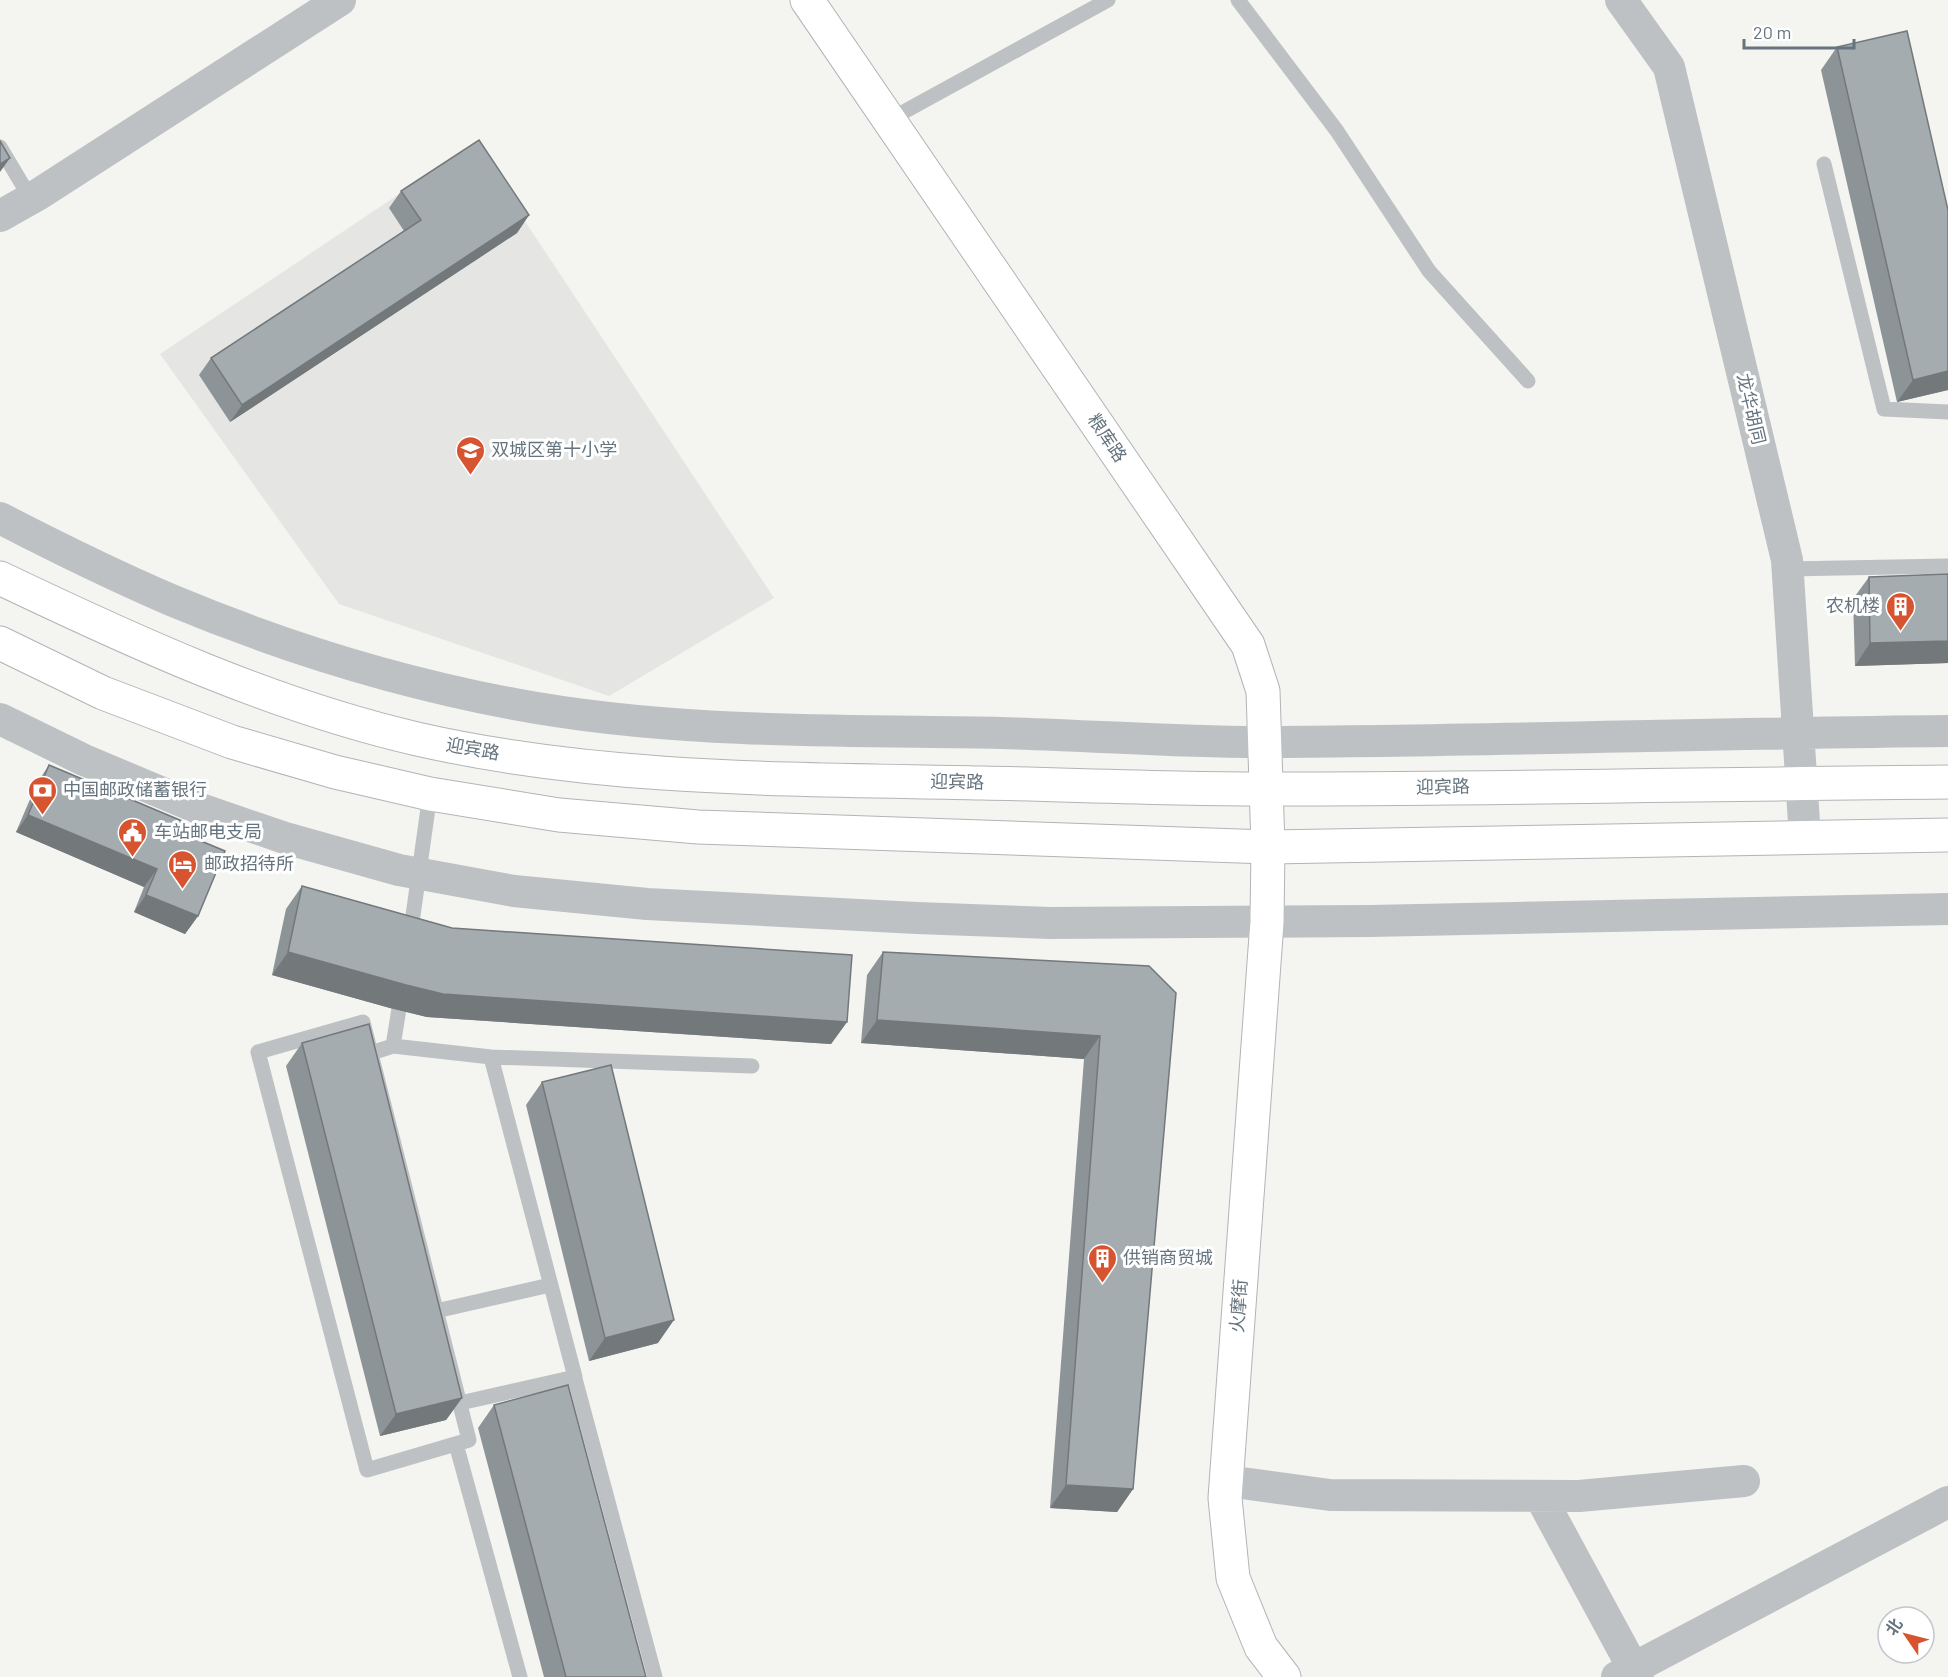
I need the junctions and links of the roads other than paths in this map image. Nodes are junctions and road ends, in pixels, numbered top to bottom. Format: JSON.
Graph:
{"nodes":[{"id":1,"x":340,"y":0,"type":"edge"},
{"id":2,"x":807,"y":0,"type":"edge"},
{"id":3,"x":1108,"y":0,"type":"edge"},
{"id":4,"x":1238,"y":0,"type":"edge"},
{"id":5,"x":1621,"y":0,"type":"edge"},
{"id":6,"x":889,"y":120,"type":"junction"},
{"id":7,"x":0,"y":147,"type":"edge"},
{"id":8,"x":1824,"y":164,"type":"dead end"},
{"id":9,"x":31,"y":199,"type":"junction"},
{"id":10,"x":0,"y":216,"type":"edge"},
{"id":11,"x":1528,"y":381,"type":"dead end"},
{"id":12,"x":1948,"y":411,"type":"edge"},
{"id":13,"x":0,"y":518,"type":"edge"},
{"id":14,"x":1948,"y":566,"type":"edge"},
{"id":15,"x":1787,"y":569,"type":"junction"},
{"id":16,"x":0,"y":578,"type":"edge"},
{"id":17,"x":0,"y":644,"type":"edge"},
{"id":18,"x":0,"y":719,"type":"edge"},
{"id":19,"x":1948,"y":730,"type":"edge"},
{"id":20,"x":1798,"y":732,"type":"junction"},
{"id":21,"x":1265,"y":742,"type":"junction"},
{"id":22,"x":1948,"y":782,"type":"edge"},
{"id":23,"x":1801,"y":783,"type":"junction"},
{"id":24,"x":1266,"y":789,"type":"junction"},
{"id":25,"x":430,"y":794,"type":"junction"},
{"id":26,"x":1948,"y":835,"type":"edge"},
{"id":27,"x":1805,"y":838,"type":"junction"},
{"id":28,"x":1268,"y":847,"type":"junction"},
{"id":29,"x":419,"y":873,"type":"junction"},
{"id":30,"x":1948,"y":909,"type":"edge"},
{"id":31,"x":1267,"y":922,"type":"junction"},
{"id":32,"x":407,"y":954,"type":"edge"},
{"id":33,"x":404,"y":977,"type":"edge"},
{"id":34,"x":393,"y":1046,"type":"junction"},
{"id":35,"x":371,"y":1053,"type":"junction"},
{"id":36,"x":491,"y":1058,"type":"junction"},
{"id":37,"x":752,"y":1066,"type":"dead end"},
{"id":38,"x":550,"y":1286,"type":"junction"},
{"id":39,"x":436,"y":1311,"type":"junction"},
{"id":40,"x":574,"y":1375,"type":"junction"},
{"id":41,"x":460,"y":1403,"type":"junction"},
{"id":42,"x":456,"y":1444,"type":"junction"},
{"id":43,"x":1227,"y":1481,"type":"junction"},
{"id":44,"x":1744,"y":1481,"type":"dead end"},
{"id":45,"x":1540,"y":1496,"type":"junction"},
{"id":46,"x":1948,"y":1502,"type":"edge"},
{"id":47,"x":1630,"y":1674,"type":"edge"},
{"id":48,"x":520,"y":1677,"type":"edge"},
{"id":49,"x":655,"y":1677,"type":"edge"},
{"id":50,"x":1284,"y":1677,"type":"edge"}],
"edges":[{"from":1,"to":9,"type":"street"},
{"from":2,"to":6,"type":"main road","name":"粮库路"},
{"from":3,"to":6,"type":"lane"},
{"from":4,"to":11,"type":"lane"},
{"from":5,"to":15,"type":"street","name":"龙华胡同"},
{"from":6,"to":21,"type":"main road","name":"粮库路"},
{"from":7,"to":9,"type":"lane"},
{"from":8,"to":12,"type":"lane"},
{"from":9,"to":10,"type":"street"},
{"from":13,"to":21,"type":"street"},
{"from":14,"to":15,"type":"lane"},
{"from":15,"to":20,"type":"street","name":"龙华胡同"},
{"from":16,"to":24,"type":"main road","name":"迎宾路"},
{"from":17,"to":25,"type":"main road"},
{"from":18,"to":29,"type":"street"},
{"from":19,"to":20,"type":"street"},
{"from":20,"to":21,"type":"street"},
{"from":20,"to":23,"type":"street","name":"龙华胡同"},
{"from":21,"to":24,"type":"main road","name":"粮库路"},
{"from":22,"to":23,"type":"main road","name":"迎宾路"},
{"from":23,"to":24,"type":"main road","name":"迎宾路"},
{"from":23,"to":27,"type":"street","name":"龙华胡同"},
{"from":24,"to":28,"type":"main road","name":"粮库路"},
{"from":25,"to":28,"type":"main road"},
{"from":25,"to":29,"type":"lane"},
{"from":26,"to":27,"type":"main road"},
{"from":27,"to":28,"type":"main road"},
{"from":28,"to":31,"type":"main road","name":"粮库路"},
{"from":29,"to":31,"type":"street"},
{"from":29,"to":32,"type":"lane"},
{"from":30,"to":31,"type":"street"},
{"from":31,"to":43,"type":"main road","name":"火摩街"},
{"from":33,"to":34,"type":"lane"},
{"from":34,"to":35,"type":"lane"},
{"from":34,"to":36,"type":"lane"},
{"from":35,"to":39,"type":"lane"},
{"from":35,"to":42,"type":"lane"},
{"from":36,"to":37,"type":"lane"},
{"from":36,"to":38,"type":"lane"},
{"from":38,"to":39,"type":"lane"},
{"from":38,"to":40,"type":"lane"},
{"from":39,"to":41,"type":"lane"},
{"from":40,"to":41,"type":"lane"},
{"from":40,"to":49,"type":"lane"},
{"from":41,"to":42,"type":"lane"},
{"from":42,"to":48,"type":"lane"},
{"from":43,"to":45,"type":"street"},
{"from":43,"to":50,"type":"main road","name":"火摩街"},
{"from":44,"to":45,"type":"street"},
{"from":45,"to":47,"type":"street"},
{"from":46,"to":47,"type":"street"}]}
